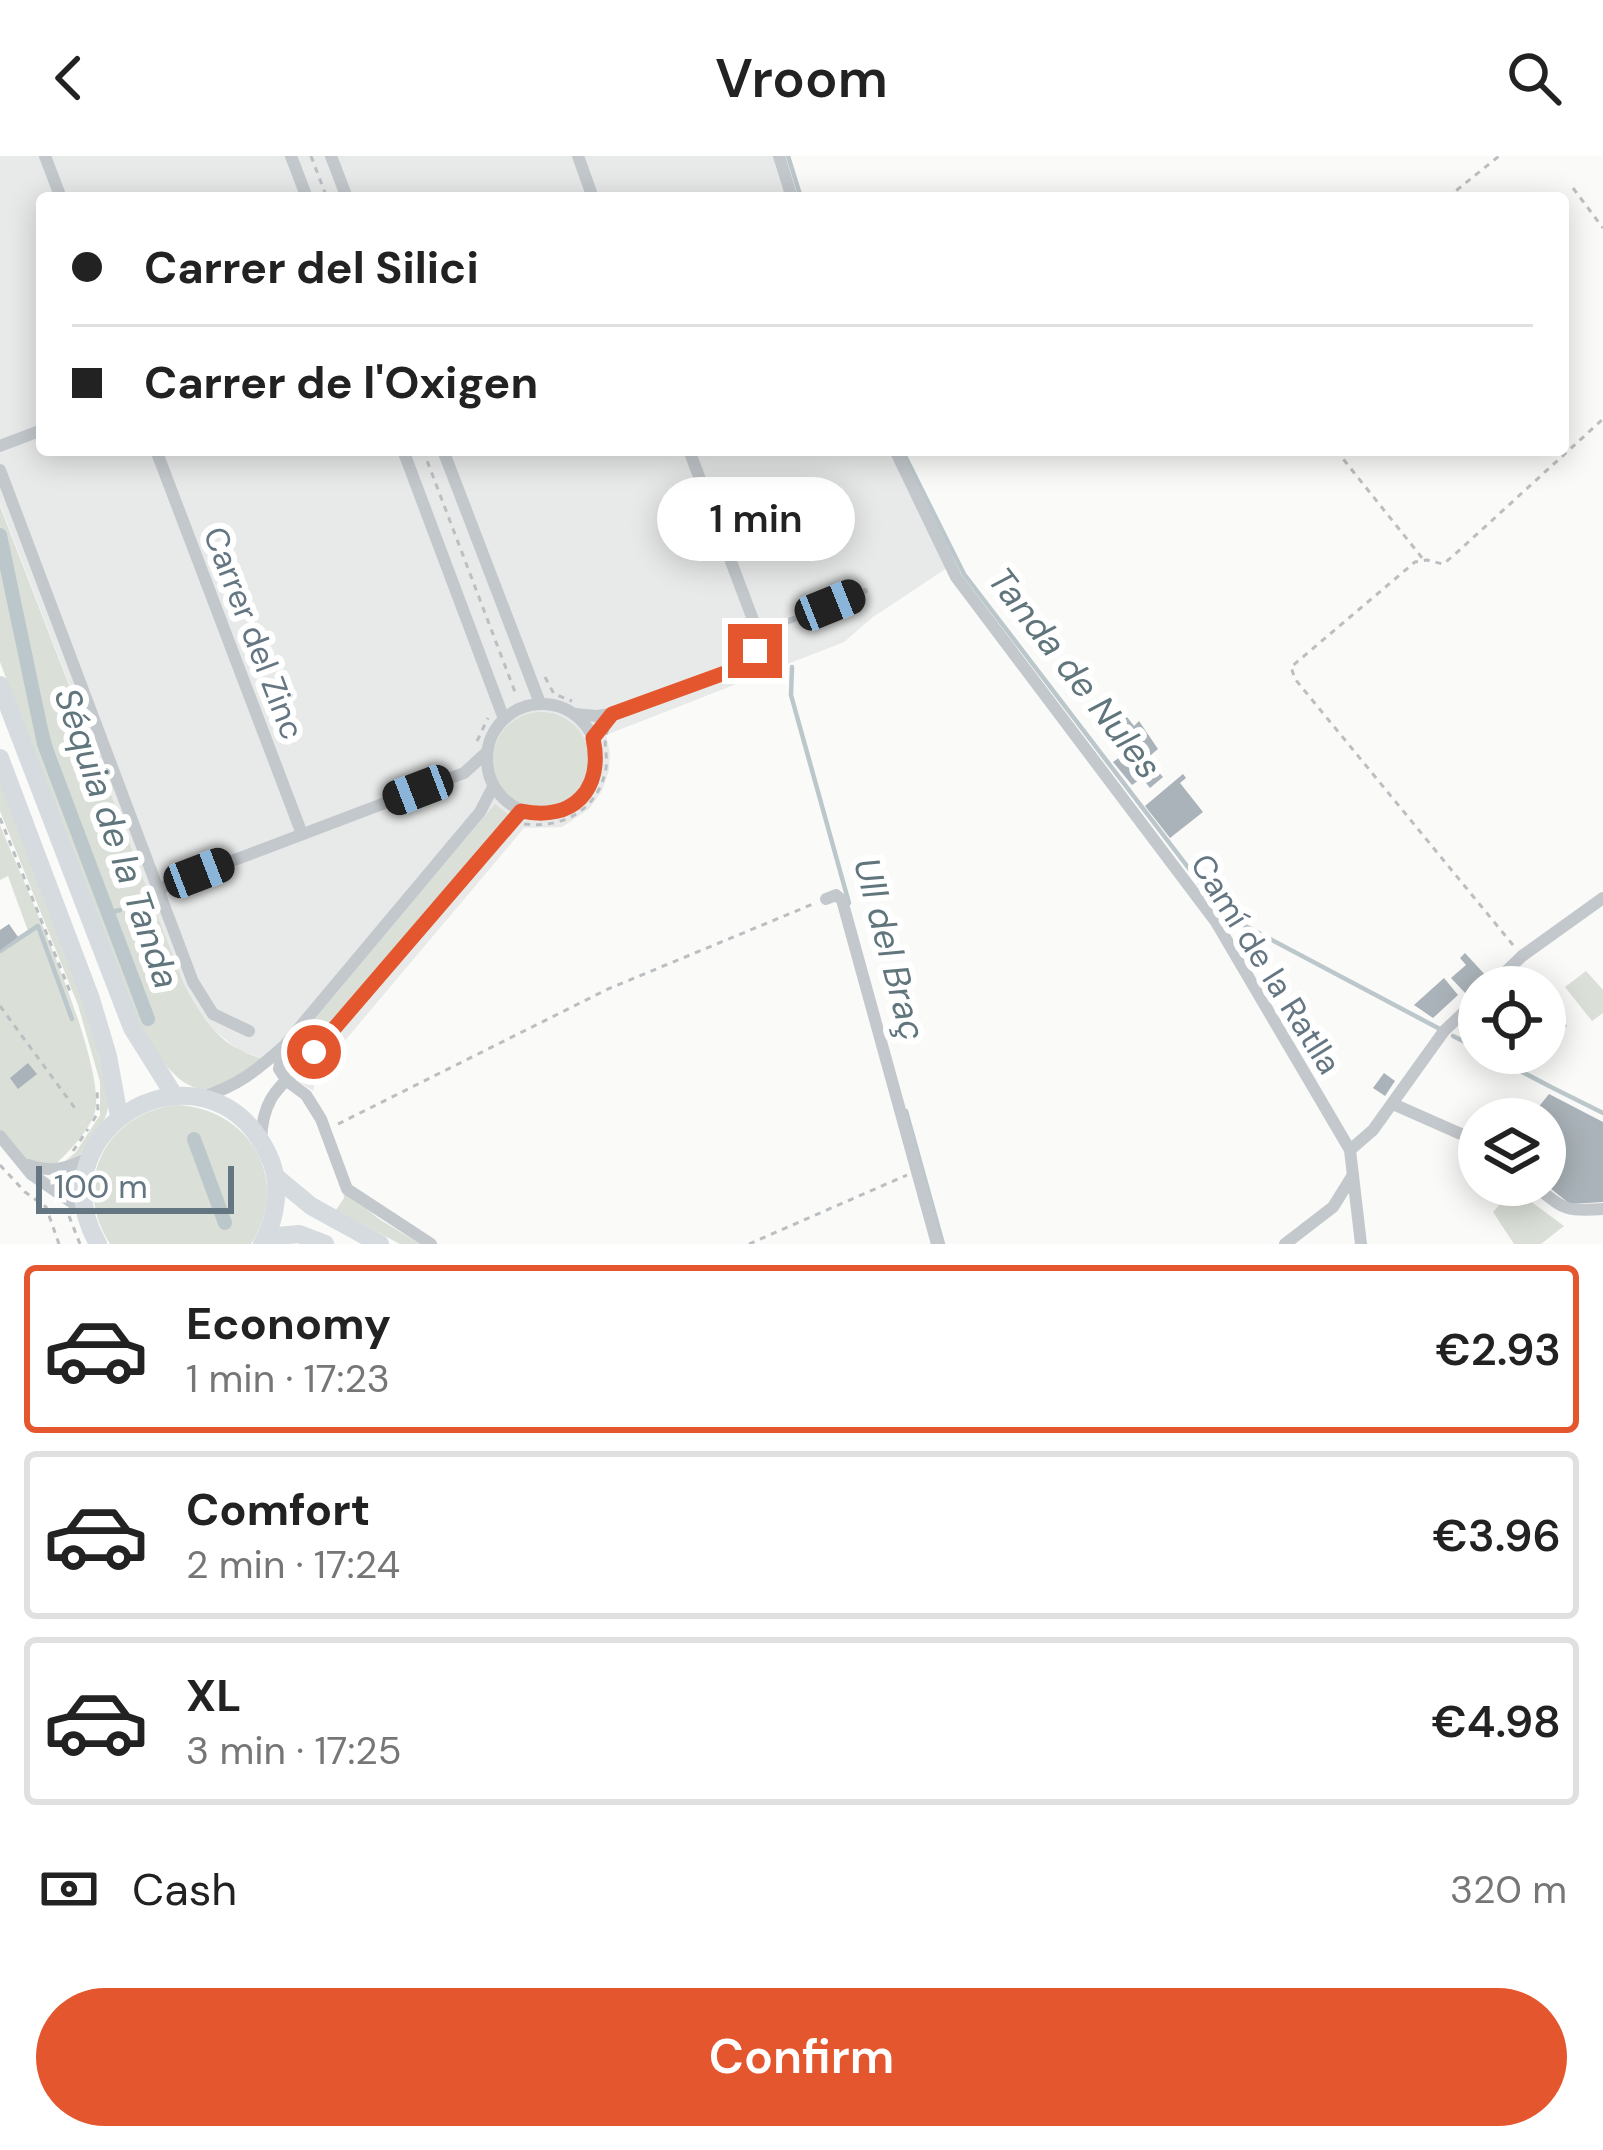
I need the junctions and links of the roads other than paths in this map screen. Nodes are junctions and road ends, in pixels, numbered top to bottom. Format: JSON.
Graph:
{"nodes":[{"id":1,"x":45,"y":156,"type":"edge"},
{"id":2,"x":291,"y":156,"type":"edge"},
{"id":3,"x":331,"y":156,"type":"edge"},
{"id":4,"x":578,"y":156,"type":"edge"},
{"id":5,"x":778,"y":156,"type":"edge"},
{"id":6,"x":59,"y":192,"type":"edge"},
{"id":7,"x":305,"y":192,"type":"edge"},
{"id":8,"x":345,"y":192,"type":"edge"},
{"id":9,"x":591,"y":192,"type":"edge"},
{"id":10,"x":790,"y":192,"type":"edge"},
{"id":11,"x":36,"y":432,"type":"edge"},
{"id":12,"x":0,"y":446,"type":"edge"},
{"id":13,"x":158,"y":456,"type":"edge"},
{"id":14,"x":405,"y":456,"type":"edge"},
{"id":15,"x":445,"y":456,"type":"edge"},
{"id":16,"x":691,"y":456,"type":"edge"},
{"id":17,"x":899,"y":456,"type":"edge"},
{"id":18,"x":0,"y":470,"type":"edge"},
{"id":19,"x":866,"y":591,"type":"dead end"},
{"id":20,"x":758,"y":633,"type":"junction"},
{"id":21,"x":0,"y":685,"type":"edge"},
{"id":22,"x":541,"y":703,"type":"junction"},
{"id":23,"x":574,"y":714,"type":"junction"},
{"id":24,"x":612,"y":714,"type":"junction"},
{"id":25,"x":504,"y":719,"type":"junction"},
{"id":26,"x":593,"y":738,"type":"junction"},
{"id":27,"x":487,"y":753,"type":"junction"},
{"id":28,"x":0,"y":758,"type":"edge"},
{"id":29,"x":464,"y":772,"type":"junction"},
{"id":30,"x":491,"y":782,"type":"junction"},
{"id":31,"x":521,"y":811,"type":"junction"},
{"id":32,"x":302,"y":834,"type":"junction"},
{"id":33,"x":158,"y":889,"type":"junction"},
{"id":34,"x":1603,"y":898,"type":"edge"},
{"id":35,"x":826,"y":899,"type":"road end"},
{"id":36,"x":1512,"y":966,"type":"edge"},
{"id":37,"x":1458,"y":1018,"type":"edge"},
{"id":38,"x":249,"y":1031,"type":"dead end"},
{"id":39,"x":284,"y":1046,"type":"junction"},
{"id":40,"x":310,"y":1057,"type":"junction"},
{"id":41,"x":287,"y":1081,"type":"junction"},
{"id":42,"x":174,"y":1095,"type":"junction"},
{"id":43,"x":306,"y":1095,"type":"junction"},
{"id":44,"x":202,"y":1098,"type":"junction"},
{"id":45,"x":1393,"y":1104,"type":"junction"},
{"id":46,"x":119,"y":1116,"type":"junction"},
{"id":47,"x":1458,"y":1133,"type":"edge"},
{"id":48,"x":0,"y":1136,"type":"edge"},
{"id":49,"x":261,"y":1140,"type":"junction"},
{"id":50,"x":1350,"y":1150,"type":"junction"},
{"id":51,"x":89,"y":1157,"type":"junction"},
{"id":52,"x":21,"y":1162,"type":"junction"},
{"id":53,"x":1353,"y":1174,"type":"junction"},
{"id":54,"x":275,"y":1177,"type":"junction"},
{"id":55,"x":1565,"y":1206,"type":"edge"},
{"id":56,"x":1603,"y":1209,"type":"edge"},
{"id":57,"x":85,"y":1213,"type":"junction"},
{"id":58,"x":264,"y":1240,"type":"edge"},
{"id":59,"x":98,"y":1244,"type":"edge"},
{"id":60,"x":325,"y":1244,"type":"edge"},
{"id":61,"x":380,"y":1244,"type":"edge"},
{"id":62,"x":431,"y":1244,"type":"edge"},
{"id":63,"x":937,"y":1244,"type":"edge"},
{"id":64,"x":1285,"y":1244,"type":"edge"},
{"id":65,"x":1361,"y":1244,"type":"edge"}],
"edges":[{"from":1,"to":6,"type":"street"},
{"from":2,"to":7,"type":"street"},
{"from":3,"to":8,"type":"street"},
{"from":4,"to":9,"type":"street"},
{"from":5,"to":10,"type":"street"},
{"from":11,"to":12,"type":"street"},
{"from":13,"to":32,"type":"street","name":"Carrer del Zinc"},
{"from":14,"to":25,"type":"street"},
{"from":15,"to":22,"type":"street"},
{"from":16,"to":20,"type":"street"},
{"from":17,"to":50,"type":"street","name":"Camí de la Ratlla"},
{"from":18,"to":33,"type":"street"},
{"from":19,"to":20,"type":"lane"},
{"from":20,"to":24,"type":"street"},
{"from":21,"to":42,"type":"main road"},
{"from":22,"to":23,"type":"street"},
{"from":22,"to":25,"type":"street"},
{"from":23,"to":24,"type":"street"},
{"from":23,"to":26,"type":"street"},
{"from":24,"to":26,"type":"street"},
{"from":25,"to":27,"type":"street"},
{"from":26,"to":31,"type":"street"},
{"from":27,"to":29,"type":"street"},
{"from":27,"to":30,"type":"street"},
{"from":28,"to":46,"type":"main road"},
{"from":29,"to":30,"type":"street"},
{"from":29,"to":32,"type":"street"},
{"from":30,"to":31,"type":"street"},
{"from":30,"to":39,"type":"street"},
{"from":31,"to":40,"type":"street"},
{"from":32,"to":33,"type":"street"},
{"from":33,"to":38,"type":"street"},
{"from":34,"to":36,"type":"street"},
{"from":35,"to":63,"type":"street"},
{"from":37,"to":45,"type":"street"},
{"from":39,"to":41,"type":"street"},
{"from":39,"to":44,"type":"street"},
{"from":40,"to":41,"type":"street"},
{"from":40,"to":43,"type":"street"},
{"from":41,"to":43,"type":"street"},
{"from":41,"to":49,"type":"street"},
{"from":42,"to":44,"type":"main road"},
{"from":42,"to":46,"type":"main road"},
{"from":43,"to":62,"type":"street"},
{"from":44,"to":49,"type":"main road"},
{"from":45,"to":47,"type":"street"},
{"from":45,"to":50,"type":"street"},
{"from":46,"to":51,"type":"main road"},
{"from":48,"to":52,"type":"street"},
{"from":49,"to":54,"type":"main road"},
{"from":50,"to":53,"type":"street"},
{"from":51,"to":52,"type":"street"},
{"from":51,"to":57,"type":"main road"},
{"from":52,"to":57,"type":"street"},
{"from":53,"to":64,"type":"street"},
{"from":53,"to":65,"type":"street"},
{"from":54,"to":58,"type":"main road"},
{"from":54,"to":61,"type":"main road"},
{"from":55,"to":56,"type":"street"},
{"from":57,"to":59,"type":"main road"},
{"from":58,"to":60,"type":"main road"}]}
